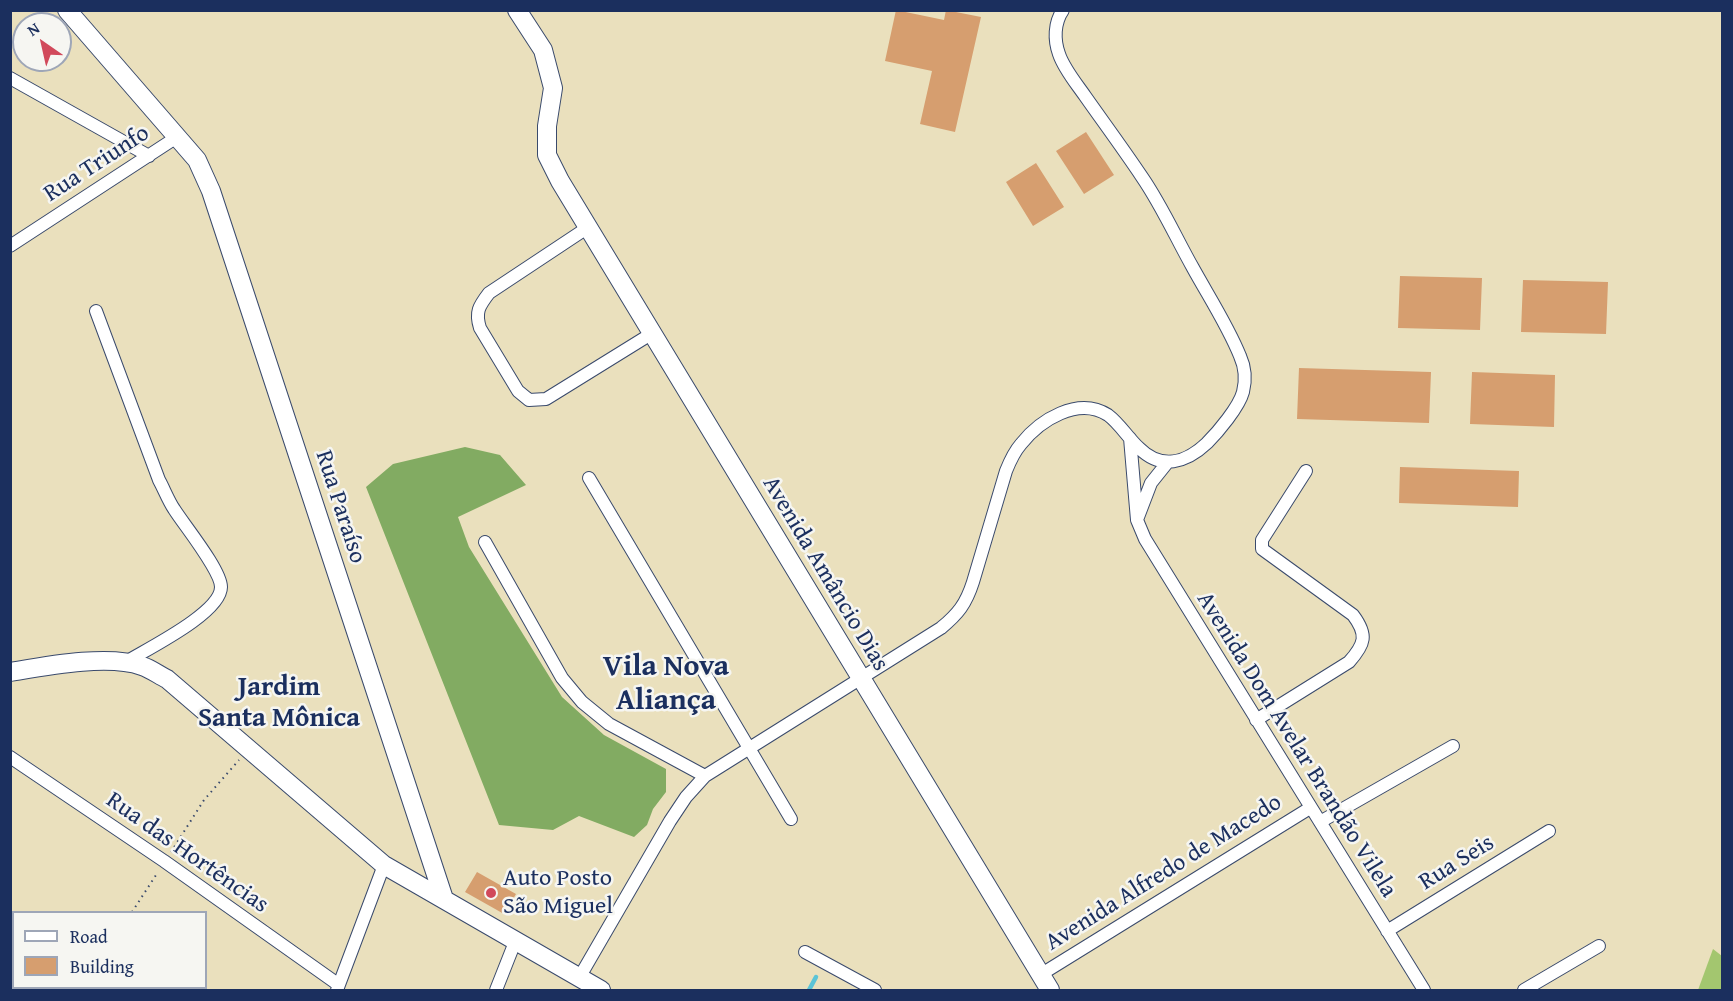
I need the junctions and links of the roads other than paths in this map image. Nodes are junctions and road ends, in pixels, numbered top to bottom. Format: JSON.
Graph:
{"nodes":[{"id":1,"x":68,"y":10,"type":"edge"},
{"id":2,"x":517,"y":10,"type":"edge"},
{"id":3,"x":1064,"y":10,"type":"edge"},
{"id":4,"x":10,"y":78,"type":"edge"},
{"id":5,"x":177,"y":137,"type":"junction"},
{"id":6,"x":149,"y":156,"type":"junction"},
{"id":7,"x":587,"y":228,"type":"junction"},
{"id":8,"x":10,"y":246,"type":"edge"},
{"id":9,"x":96,"y":311,"type":"dead end"},
{"id":10,"x":651,"y":334,"type":"junction"},
{"id":11,"x":1130,"y":438,"type":"junction"},
{"id":12,"x":1167,"y":463,"type":"junction"},
{"id":13,"x":1306,"y":471,"type":"dead end"},
{"id":14,"x":590,"y":478,"type":"dead end"},
{"id":15,"x":1137,"y":520,"type":"junction"},
{"id":16,"x":485,"y":542,"type":"dead end"},
{"id":17,"x":126,"y":662,"type":"junction"},
{"id":18,"x":10,"y":672,"type":"edge"},
{"id":19,"x":861,"y":679,"type":"junction"},
{"id":20,"x":1256,"y":720,"type":"junction"},
{"id":21,"x":1453,"y":746,"type":"dead end"},
{"id":22,"x":750,"y":747,"type":"junction"},
{"id":23,"x":10,"y":757,"type":"edge"},
{"id":24,"x":705,"y":776,"type":"junction"},
{"id":25,"x":1310,"y":807,"type":"junction"},
{"id":26,"x":791,"y":819,"type":"dead end"},
{"id":27,"x":1320,"y":822,"type":"junction"},
{"id":28,"x":1550,"y":831,"type":"dead end"},
{"id":29,"x":384,"y":865,"type":"junction"},
{"id":30,"x":444,"y":899,"type":"junction"},
{"id":31,"x":1387,"y":931,"type":"junction"},
{"id":32,"x":515,"y":942,"type":"junction"},
{"id":33,"x":1599,"y":946,"type":"dead end"},
{"id":34,"x":805,"y":952,"type":"dead end"},
{"id":35,"x":1040,"y":975,"type":"junction"},
{"id":36,"x":579,"y":978,"type":"junction"},
{"id":37,"x":338,"y":988,"type":"edge"},
{"id":38,"x":496,"y":990,"type":"edge"},
{"id":39,"x":601,"y":990,"type":"edge"},
{"id":40,"x":875,"y":990,"type":"edge"},
{"id":41,"x":1050,"y":990,"type":"edge"},
{"id":42,"x":1424,"y":990,"type":"edge"},
{"id":43,"x":1524,"y":990,"type":"edge"}],
"edges":[{"from":1,"to":5,"type":"street","name":"Rua Paraíso"},
{"from":2,"to":7,"type":"street","name":"Avenida Amâncio Dias"},
{"from":3,"to":12,"type":"street"},
{"from":4,"to":6,"type":"street"},
{"from":5,"to":6,"type":"street","name":"Rua Triunfo"},
{"from":5,"to":30,"type":"street","name":"Rua Paraíso"},
{"from":6,"to":8,"type":"street","name":"Rua Triunfo"},
{"from":7,"to":10,"type":"street","name":"Avenida Amâncio Dias"},
{"from":7,"to":10,"type":"street"},
{"from":9,"to":17,"type":"street"},
{"from":10,"to":19,"type":"street","name":"Avenida Amâncio Dias"},
{"from":11,"to":12,"type":"street"},
{"from":11,"to":15,"type":"street","name":"Avenida Dom Avelar Brandão Vilela"},
{"from":11,"to":19,"type":"street"},
{"from":12,"to":15,"type":"street"},
{"from":13,"to":20,"type":"street"},
{"from":14,"to":22,"type":"street"},
{"from":15,"to":20,"type":"street","name":"Avenida Dom Avelar Brandão Vilela"},
{"from":16,"to":24,"type":"street"},
{"from":17,"to":18,"type":"street"},
{"from":17,"to":29,"type":"street"},
{"from":19,"to":22,"type":"street"},
{"from":19,"to":35,"type":"street","name":"Avenida Amâncio Dias"},
{"from":20,"to":25,"type":"street","name":"Avenida Dom Avelar Brandão Vilela"},
{"from":21,"to":27,"type":"street"},
{"from":22,"to":24,"type":"street"},
{"from":22,"to":26,"type":"street"},
{"from":23,"to":37,"type":"street","name":"Rua das Hortências"},
{"from":24,"to":36,"type":"street"},
{"from":25,"to":27,"type":"street","name":"Avenida Dom Avelar Brandão Vilela"},
{"from":25,"to":35,"type":"street","name":"Avenida Alfredo de Macedo"},
{"from":27,"to":31,"type":"street","name":"Avenida Dom Avelar Brandão Vilela"},
{"from":28,"to":31,"type":"street","name":"Rua Seis"},
{"from":29,"to":30,"type":"street"},
{"from":29,"to":37,"type":"street"},
{"from":30,"to":32,"type":"street"},
{"from":31,"to":42,"type":"street","name":"Avenida Dom Avelar Brandão Vilela"},
{"from":32,"to":36,"type":"street"},
{"from":32,"to":38,"type":"street"},
{"from":33,"to":43,"type":"street"},
{"from":34,"to":40,"type":"street"},
{"from":35,"to":41,"type":"street","name":"Avenida Amâncio Dias"},
{"from":36,"to":39,"type":"street"}]}
